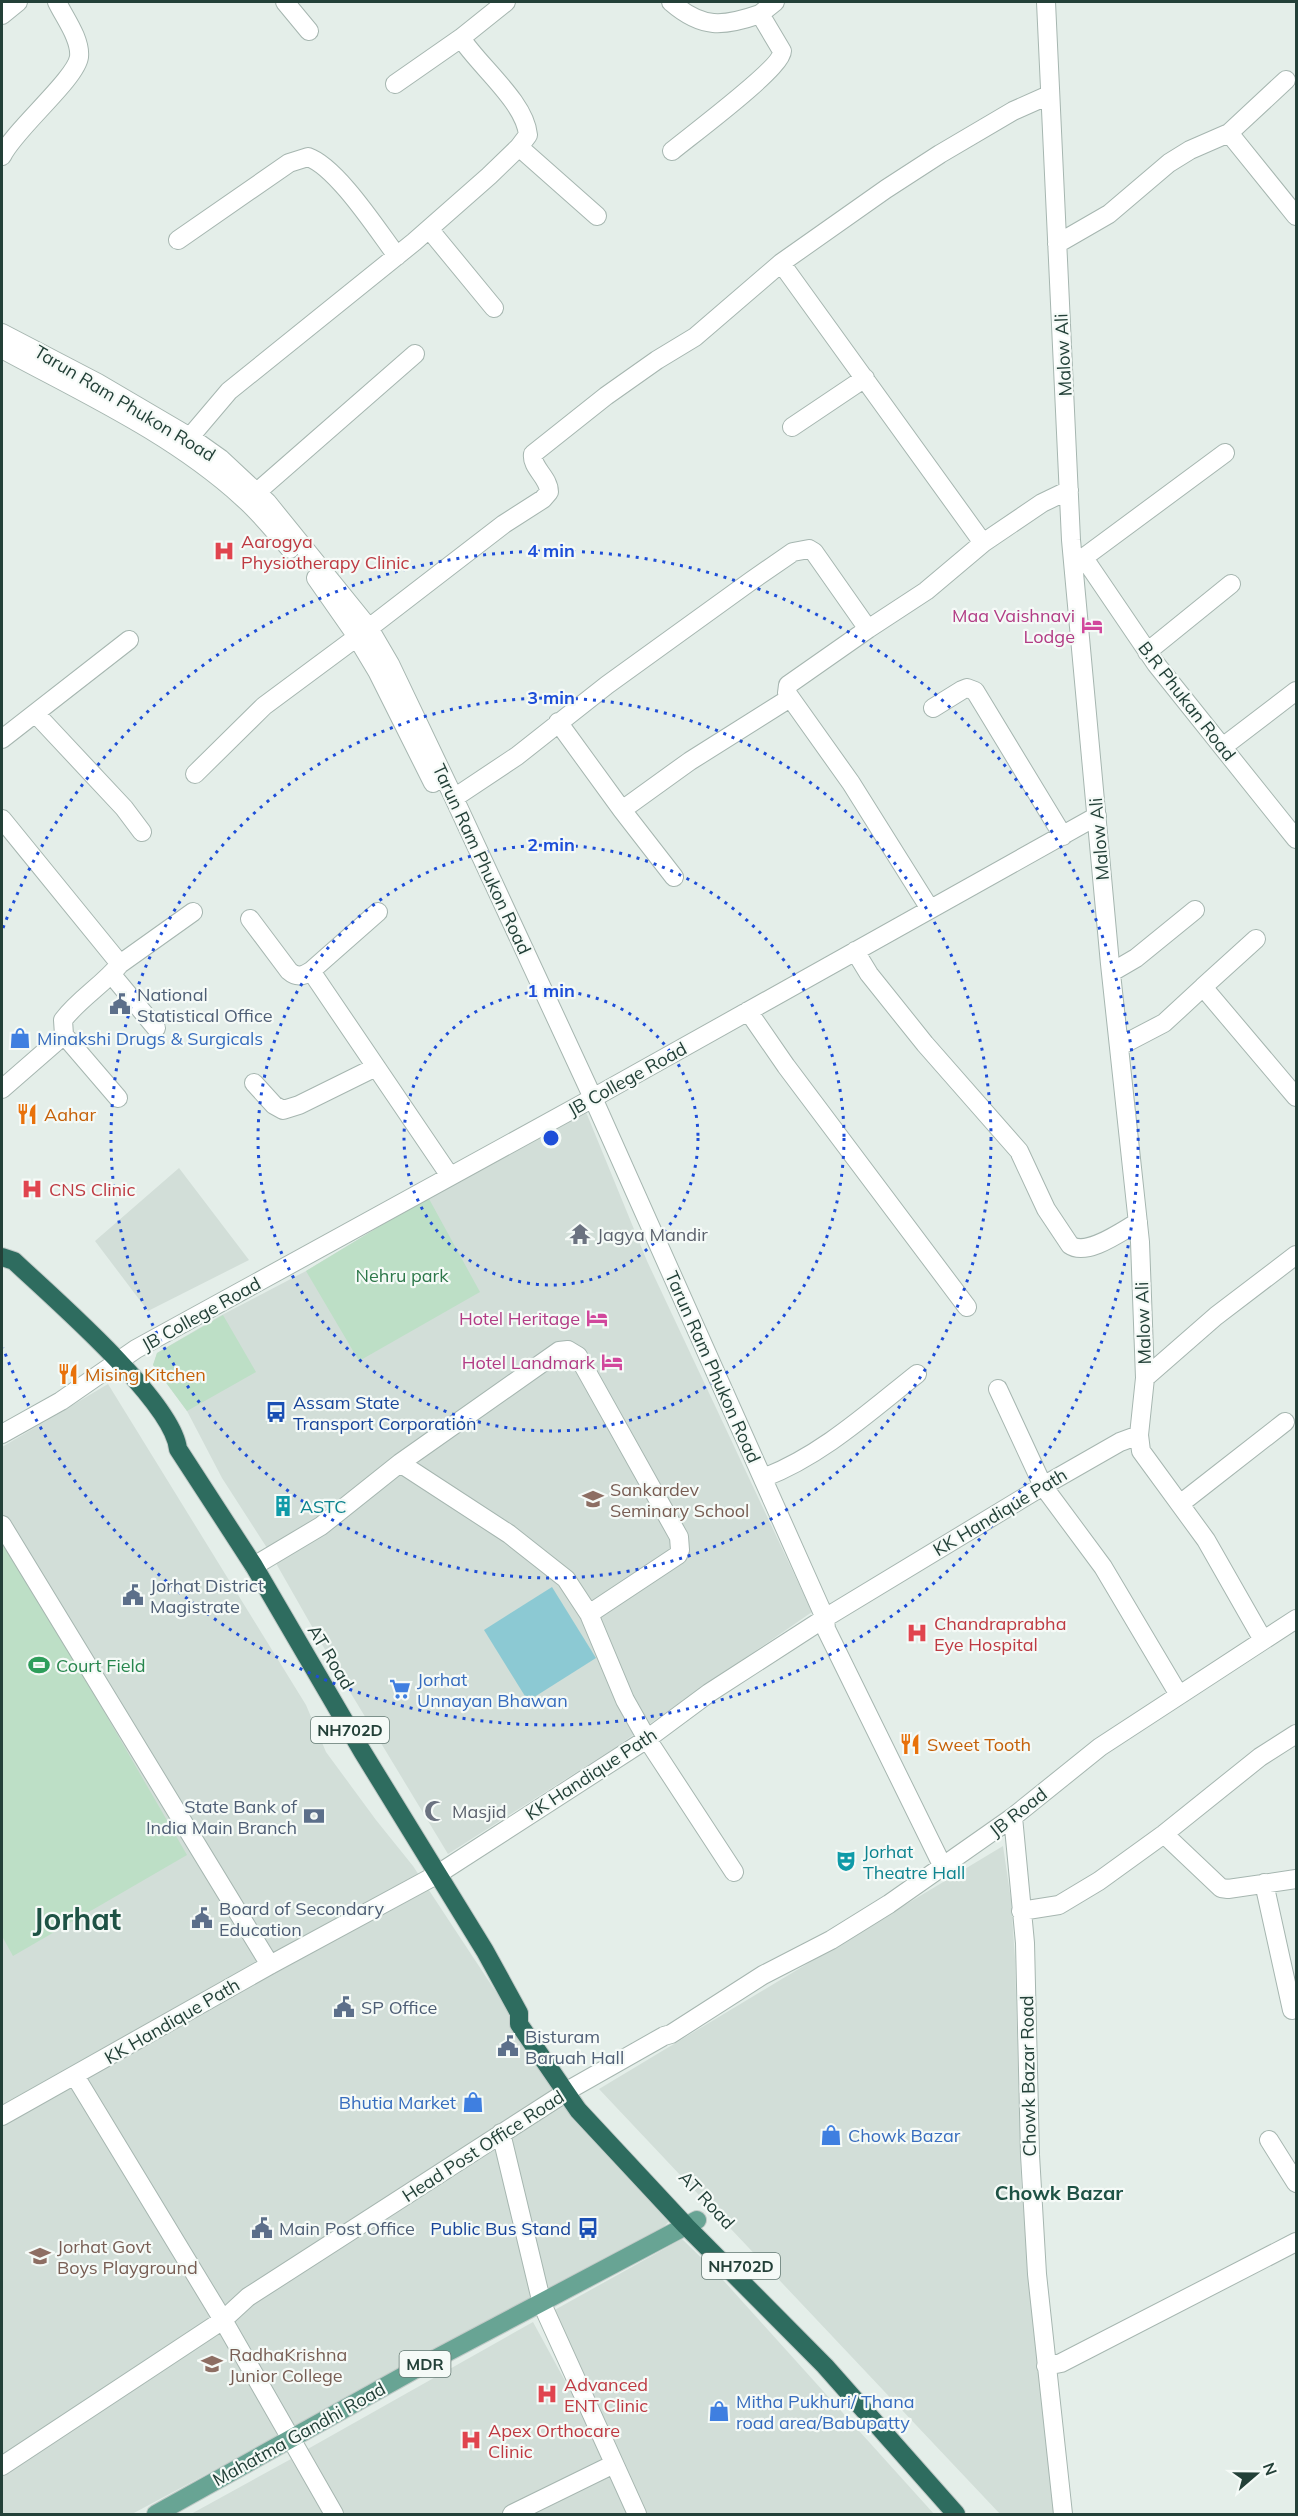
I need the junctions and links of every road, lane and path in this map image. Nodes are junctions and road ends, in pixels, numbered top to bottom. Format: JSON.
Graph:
{"nodes":[{"id":1,"x":18,"y":2,"type":"edge"},
{"id":2,"x":57,"y":2,"type":"edge"},
{"id":3,"x":285,"y":2,"type":"edge"},
{"id":4,"x":506,"y":2,"type":"edge"},
{"id":5,"x":671,"y":2,"type":"edge"},
{"id":6,"x":775,"y":2,"type":"edge"},
{"id":7,"x":1046,"y":2,"type":"edge"},
{"id":8,"x":760,"y":14,"type":"junction"},
{"id":9,"x":2,"y":15,"type":"edge"},
{"id":10,"x":309,"y":31,"type":"dead end"},
{"id":11,"x":461,"y":38,"type":"junction"},
{"id":12,"x":1286,"y":80,"type":"dead end"},
{"id":13,"x":395,"y":84,"type":"dead end"},
{"id":14,"x":1049,"y":95,"type":"junction"},
{"id":15,"x":1229,"y":133,"type":"junction"},
{"id":16,"x":519,"y":147,"type":"junction"},
{"id":17,"x":672,"y":151,"type":"dead end"},
{"id":18,"x":2,"y":156,"type":"edge"},
{"id":19,"x":1296,"y":214,"type":"edge"},
{"id":20,"x":597,"y":216,"type":"dead end"},
{"id":21,"x":429,"y":229,"type":"junction"},
{"id":22,"x":178,"y":240,"type":"dead end"},
{"id":23,"x":1057,"y":244,"type":"junction"},
{"id":24,"x":397,"y":256,"type":"junction"},
{"id":25,"x":781,"y":263,"type":"junction"},
{"id":26,"x":494,"y":308,"type":"dead end"},
{"id":27,"x":2,"y":333,"type":"edge"},
{"id":28,"x":2,"y":350,"type":"edge"},
{"id":29,"x":415,"y":354,"type":"dead end"},
{"id":30,"x":865,"y":378,"type":"junction"},
{"id":31,"x":792,"y":427,"type":"dead end"},
{"id":32,"x":190,"y":437,"type":"junction"},
{"id":33,"x":1225,"y":453,"type":"dead end"},
{"id":34,"x":1069,"y":490,"type":"junction"},
{"id":35,"x":257,"y":492,"type":"junction"},
{"id":36,"x":983,"y":543,"type":"junction"},
{"id":37,"x":1079,"y":561,"type":"junction"},
{"id":38,"x":1231,"y":584,"type":"dead end"},
{"id":39,"x":868,"y":629,"type":"junction"},
{"id":40,"x":363,"y":633,"type":"junction"},
{"id":41,"x":129,"y":640,"type":"dead end"},
{"id":42,"x":1148,"y":652,"type":"junction"},
{"id":43,"x":1296,"y":691,"type":"edge"},
{"id":44,"x":790,"y":698,"type":"junction"},
{"id":45,"x":933,"y":708,"type":"dead end"},
{"id":46,"x":36,"y":714,"type":"junction"},
{"id":47,"x":558,"y":722,"type":"junction"},
{"id":48,"x":2,"y":740,"type":"edge"},
{"id":49,"x":1224,"y":746,"type":"junction"},
{"id":50,"x":195,"y":774,"type":"dead end"},
{"id":51,"x":454,"y":798,"type":"junction"},
{"id":52,"x":622,"y":810,"type":"junction"},
{"id":53,"x":1097,"y":816,"type":"junction"},
{"id":54,"x":2,"y":819,"type":"edge"},
{"id":55,"x":142,"y":832,"type":"dead end"},
{"id":56,"x":1295,"y":834,"type":"edge"},
{"id":57,"x":1063,"y":837,"type":"junction"},
{"id":58,"x":674,"y":877,"type":"dead end"},
{"id":59,"x":930,"y":909,"type":"junction"},
{"id":60,"x":1195,"y":910,"type":"dead end"},
{"id":61,"x":193,"y":912,"type":"dead end"},
{"id":62,"x":378,"y":912,"type":"dead end"},
{"id":63,"x":250,"y":919,"type":"dead end"},
{"id":64,"x":1256,"y":939,"type":"dead end"},
{"id":65,"x":855,"y":951,"type":"junction"},
{"id":66,"x":116,"y":969,"type":"junction"},
{"id":67,"x":311,"y":971,"type":"junction"},
{"id":68,"x":1112,"y":972,"type":"junction"},
{"id":69,"x":1203,"y":987,"type":"junction"},
{"id":70,"x":748,"y":1011,"type":"junction"},
{"id":71,"x":156,"y":1028,"type":"dead end"},
{"id":72,"x":64,"y":1035,"type":"junction"},
{"id":73,"x":1119,"y":1046,"type":"junction"},
{"id":74,"x":376,"y":1066,"type":"junction"},
{"id":75,"x":254,"y":1083,"type":"dead end"},
{"id":76,"x":2,"y":1089,"type":"edge"},
{"id":77,"x":1296,"y":1097,"type":"edge"},
{"id":78,"x":118,"y":1098,"type":"dead end"},
{"id":79,"x":589,"y":1100,"type":"junction"},
{"id":80,"x":450,"y":1176,"type":"junction"},
{"id":81,"x":1138,"y":1222,"type":"junction"},
{"id":82,"x":1296,"y":1254,"type":"edge"},
{"id":83,"x":2,"y":1258,"type":"edge"},
{"id":84,"x":967,"y":1307,"type":"dead end"},
{"id":85,"x":115,"y":1365,"type":"junction"},
{"id":86,"x":916,"y":1374,"type":"dead end"},
{"id":87,"x":1145,"y":1378,"type":"junction"},
{"id":88,"x":998,"y":1389,"type":"dead end"},
{"id":89,"x":1285,"y":1422,"type":"dead end"},
{"id":90,"x":2,"y":1434,"type":"edge"},
{"id":91,"x":1139,"y":1435,"type":"junction"},
{"id":92,"x":400,"y":1462,"type":"junction"},
{"id":93,"x":763,"y":1478,"type":"junction"},
{"id":94,"x":1043,"y":1486,"type":"junction"},
{"id":95,"x":1180,"y":1504,"type":"junction"},
{"id":96,"x":2,"y":1525,"type":"edge"},
{"id":97,"x":254,"y":1566,"type":"junction"},
{"id":98,"x":589,"y":1614,"type":"junction"},
{"id":99,"x":1296,"y":1619,"type":"edge"},
{"id":100,"x":823,"y":1623,"type":"junction"},
{"id":101,"x":1263,"y":1640,"type":"junction"},
{"id":102,"x":1179,"y":1695,"type":"junction"},
{"id":103,"x":1296,"y":1734,"type":"edge"},
{"id":104,"x":647,"y":1739,"type":"junction"},
{"id":105,"x":1012,"y":1817,"type":"junction"},
{"id":106,"x":1164,"y":1834,"type":"junction"},
{"id":107,"x":943,"y":1867,"type":"junction"},
{"id":108,"x":734,"y":1872,"type":"dead end"},
{"id":109,"x":438,"y":1874,"type":"junction"},
{"id":110,"x":1296,"y":1879,"type":"edge"},
{"id":111,"x":1264,"y":1883,"type":"junction"},
{"id":112,"x":1021,"y":1911,"type":"junction"},
{"id":113,"x":270,"y":1965,"type":"junction"},
{"id":114,"x":1292,"y":2010,"type":"dead end"},
{"id":115,"x":75,"y":2076,"type":"junction"},
{"id":116,"x":571,"y":2093,"type":"junction"},
{"id":117,"x":2,"y":2116,"type":"edge"},
{"id":118,"x":502,"y":2138,"type":"junction"},
{"id":119,"x":1269,"y":2140,"type":"dead end"},
{"id":120,"x":1296,"y":2183,"type":"edge"},
{"id":121,"x":691,"y":2223,"type":"junction"},
{"id":122,"x":1296,"y":2242,"type":"edge"},
{"id":123,"x":542,"y":2304,"type":"junction"},
{"id":124,"x":223,"y":2320,"type":"junction"},
{"id":125,"x":1046,"y":2366,"type":"junction"},
{"id":126,"x":290,"y":2440,"type":"junction"},
{"id":127,"x":614,"y":2464,"type":"junction"},
{"id":128,"x":2,"y":2466,"type":"edge"},
{"id":129,"x":156,"y":2514,"type":"edge"},
{"id":130,"x":334,"y":2514,"type":"edge"},
{"id":131,"x":512,"y":2514,"type":"edge"},
{"id":132,"x":637,"y":2514,"type":"edge"},
{"id":133,"x":956,"y":2514,"type":"edge"},
{"id":134,"x":970,"y":2514,"type":"edge"},
{"id":135,"x":1063,"y":2514,"type":"edge"}],
"edges":[{"from":1,"to":9,"type":"street"},
{"from":2,"to":18,"type":"street"},
{"from":3,"to":10,"type":"street"},
{"from":4,"to":11,"type":"street"},
{"from":5,"to":8,"type":"street"},
{"from":6,"to":8,"type":"street"},
{"from":7,"to":14,"type":"street","name":"Malow Ali"},
{"from":8,"to":17,"type":"street"},
{"from":11,"to":13,"type":"street"},
{"from":11,"to":16,"type":"street"},
{"from":12,"to":15,"type":"street"},
{"from":14,"to":23,"type":"street","name":"Malow Ali"},
{"from":14,"to":25,"type":"street"},
{"from":15,"to":19,"type":"street"},
{"from":15,"to":23,"type":"street"},
{"from":16,"to":20,"type":"street"},
{"from":16,"to":21,"type":"street"},
{"from":21,"to":24,"type":"street"},
{"from":21,"to":26,"type":"street"},
{"from":22,"to":24,"type":"street"},
{"from":23,"to":34,"type":"street","name":"Malow Ali"},
{"from":24,"to":32,"type":"street"},
{"from":25,"to":30,"type":"street"},
{"from":25,"to":40,"type":"street"},
{"from":27,"to":32,"type":"street","name":"Tarun Ram Phukon Road"},
{"from":28,"to":40,"type":"street","name":"Tarun Ram Phukon Road"},
{"from":29,"to":35,"type":"street"},
{"from":30,"to":31,"type":"street"},
{"from":30,"to":36,"type":"street"},
{"from":32,"to":35,"type":"street","name":"Tarun Ram Phukon Road"},
{"from":33,"to":37,"type":"street"},
{"from":34,"to":36,"type":"street"},
{"from":34,"to":37,"type":"street","name":"Malow Ali"},
{"from":35,"to":40,"type":"street","name":"Tarun Ram Phukon Road"},
{"from":36,"to":39,"type":"street"},
{"from":37,"to":42,"type":"street","name":"B.R Phukan Road"},
{"from":37,"to":53,"type":"street","name":"Malow Ali"},
{"from":38,"to":42,"type":"street"},
{"from":39,"to":44,"type":"street"},
{"from":39,"to":47,"type":"street"},
{"from":40,"to":50,"type":"street"},
{"from":40,"to":51,"type":"street","name":"Tarun Ram Phukon Road"},
{"from":40,"to":79,"type":"street","name":"Tarun Ram Phukon Road"},
{"from":41,"to":46,"type":"street"},
{"from":42,"to":49,"type":"street","name":"B.R Phukan Road"},
{"from":43,"to":49,"type":"street"},
{"from":44,"to":52,"type":"street"},
{"from":44,"to":59,"type":"street"},
{"from":45,"to":57,"type":"street"},
{"from":46,"to":48,"type":"street"},
{"from":46,"to":55,"type":"street"},
{"from":47,"to":51,"type":"street"},
{"from":47,"to":52,"type":"street"},
{"from":49,"to":56,"type":"street","name":"B.R Phukan Road"},
{"from":51,"to":79,"type":"street","name":"Tarun Ram Phukon Road"},
{"from":52,"to":58,"type":"street"},
{"from":53,"to":57,"type":"street","name":"JB College Road"},
{"from":53,"to":68,"type":"street","name":"Malow Ali"},
{"from":54,"to":66,"type":"street"},
{"from":57,"to":59,"type":"street","name":"JB College Road"},
{"from":59,"to":65,"type":"street","name":"JB College Road"},
{"from":60,"to":68,"type":"street"},
{"from":61,"to":66,"type":"street"},
{"from":62,"to":67,"type":"street"},
{"from":63,"to":67,"type":"street"},
{"from":64,"to":69,"type":"street"},
{"from":65,"to":70,"type":"street","name":"JB College Road"},
{"from":65,"to":81,"type":"street"},
{"from":66,"to":71,"type":"street"},
{"from":66,"to":72,"type":"street"},
{"from":67,"to":74,"type":"street"},
{"from":68,"to":73,"type":"street","name":"Malow Ali"},
{"from":69,"to":73,"type":"street"},
{"from":69,"to":77,"type":"street"},
{"from":70,"to":79,"type":"street","name":"JB College Road"},
{"from":70,"to":84,"type":"street"},
{"from":72,"to":76,"type":"street"},
{"from":72,"to":78,"type":"street"},
{"from":73,"to":81,"type":"street","name":"Malow Ali"},
{"from":74,"to":75,"type":"street"},
{"from":74,"to":80,"type":"street"},
{"from":79,"to":80,"type":"street","name":"JB College Road"},
{"from":79,"to":93,"type":"street","name":"Tarun Ram Phukon Road"},
{"from":79,"to":100,"type":"street","name":"Tarun Ram Phukon Road"},
{"from":80,"to":85,"type":"street","name":"JB College Road"},
{"from":81,"to":87,"type":"street","name":"Malow Ali"},
{"from":82,"to":87,"type":"street"},
{"from":83,"to":85,"type":"highway","name":"AT Road","number":"NH702D"},
{"from":85,"to":90,"type":"street","name":"JB College Road"},
{"from":85,"to":97,"type":"highway","name":"AT Road","number":"NH702D"},
{"from":86,"to":93,"type":"street"},
{"from":87,"to":91,"type":"street","name":"Malow Ali"},
{"from":88,"to":94,"type":"street"},
{"from":89,"to":95,"type":"street"},
{"from":91,"to":94,"type":"street","name":"KK Handique Path"},
{"from":91,"to":95,"type":"street","name":"Malow Ali"},
{"from":92,"to":97,"type":"street"},
{"from":92,"to":98,"type":"street"},
{"from":92,"to":98,"type":"street"},
{"from":93,"to":100,"type":"street","name":"Tarun Ram Phukon Road"},
{"from":94,"to":100,"type":"street","name":"KK Handique Path"},
{"from":94,"to":102,"type":"street"},
{"from":95,"to":101,"type":"street","name":"Malow Ali"},
{"from":96,"to":113,"type":"street"},
{"from":97,"to":109,"type":"highway","name":"AT Road","number":"NH702D"},
{"from":98,"to":104,"type":"street"},
{"from":99,"to":101,"type":"street","name":"JB Road"},
{"from":100,"to":104,"type":"street","name":"KK Handique Path"},
{"from":100,"to":107,"type":"street","name":"Tarun Ram Phukon Road"},
{"from":101,"to":102,"type":"street","name":"JB Road"},
{"from":102,"to":105,"type":"street","name":"JB Road"},
{"from":103,"to":106,"type":"street"},
{"from":104,"to":108,"type":"street"},
{"from":104,"to":109,"type":"street","name":"KK Handique Path"},
{"from":105,"to":107,"type":"street","name":"JB Road"},
{"from":105,"to":112,"type":"street","name":"Chowk Bazar Road"},
{"from":106,"to":111,"type":"street"},
{"from":106,"to":112,"type":"street"},
{"from":107,"to":116,"type":"street","name":"JB Road"},
{"from":109,"to":113,"type":"street","name":"KK Handique Path"},
{"from":109,"to":116,"type":"highway","name":"AT Road","number":"NH702D"},
{"from":110,"to":111,"type":"street"},
{"from":111,"to":114,"type":"street"},
{"from":112,"to":125,"type":"street","name":"Chowk Bazar Road"},
{"from":113,"to":115,"type":"street","name":"KK Handique Path"},
{"from":115,"to":117,"type":"street","name":"KK Handique Path"},
{"from":115,"to":124,"type":"street"},
{"from":116,"to":118,"type":"street","name":"Head Post Office Road"},
{"from":116,"to":121,"type":"highway","name":"AT Road","number":"NH702D"},
{"from":118,"to":123,"type":"street"},
{"from":118,"to":124,"type":"street","name":"Head Post Office Road"},
{"from":119,"to":120,"type":"street"},
{"from":121,"to":123,"type":"main road","name":"Mahatma Gandhi Road","number":"MDR"},
{"from":121,"to":133,"type":"highway","name":"AT Road","number":"NH702D"},
{"from":121,"to":134,"type":"highway","name":"AT Road","number":"NH702D"},
{"from":122,"to":125,"type":"street"},
{"from":123,"to":126,"type":"main road","name":"Mahatma Gandhi Road","number":"MDR"},
{"from":123,"to":127,"type":"street"},
{"from":124,"to":126,"type":"street"},
{"from":124,"to":128,"type":"street","name":"Head Post Office Road"},
{"from":125,"to":135,"type":"street","name":"Chowk Bazar Road"},
{"from":126,"to":129,"type":"main road","name":"Mahatma Gandhi Road","number":"MDR"},
{"from":126,"to":130,"type":"street"},
{"from":127,"to":131,"type":"street"},
{"from":127,"to":132,"type":"street"}]}
